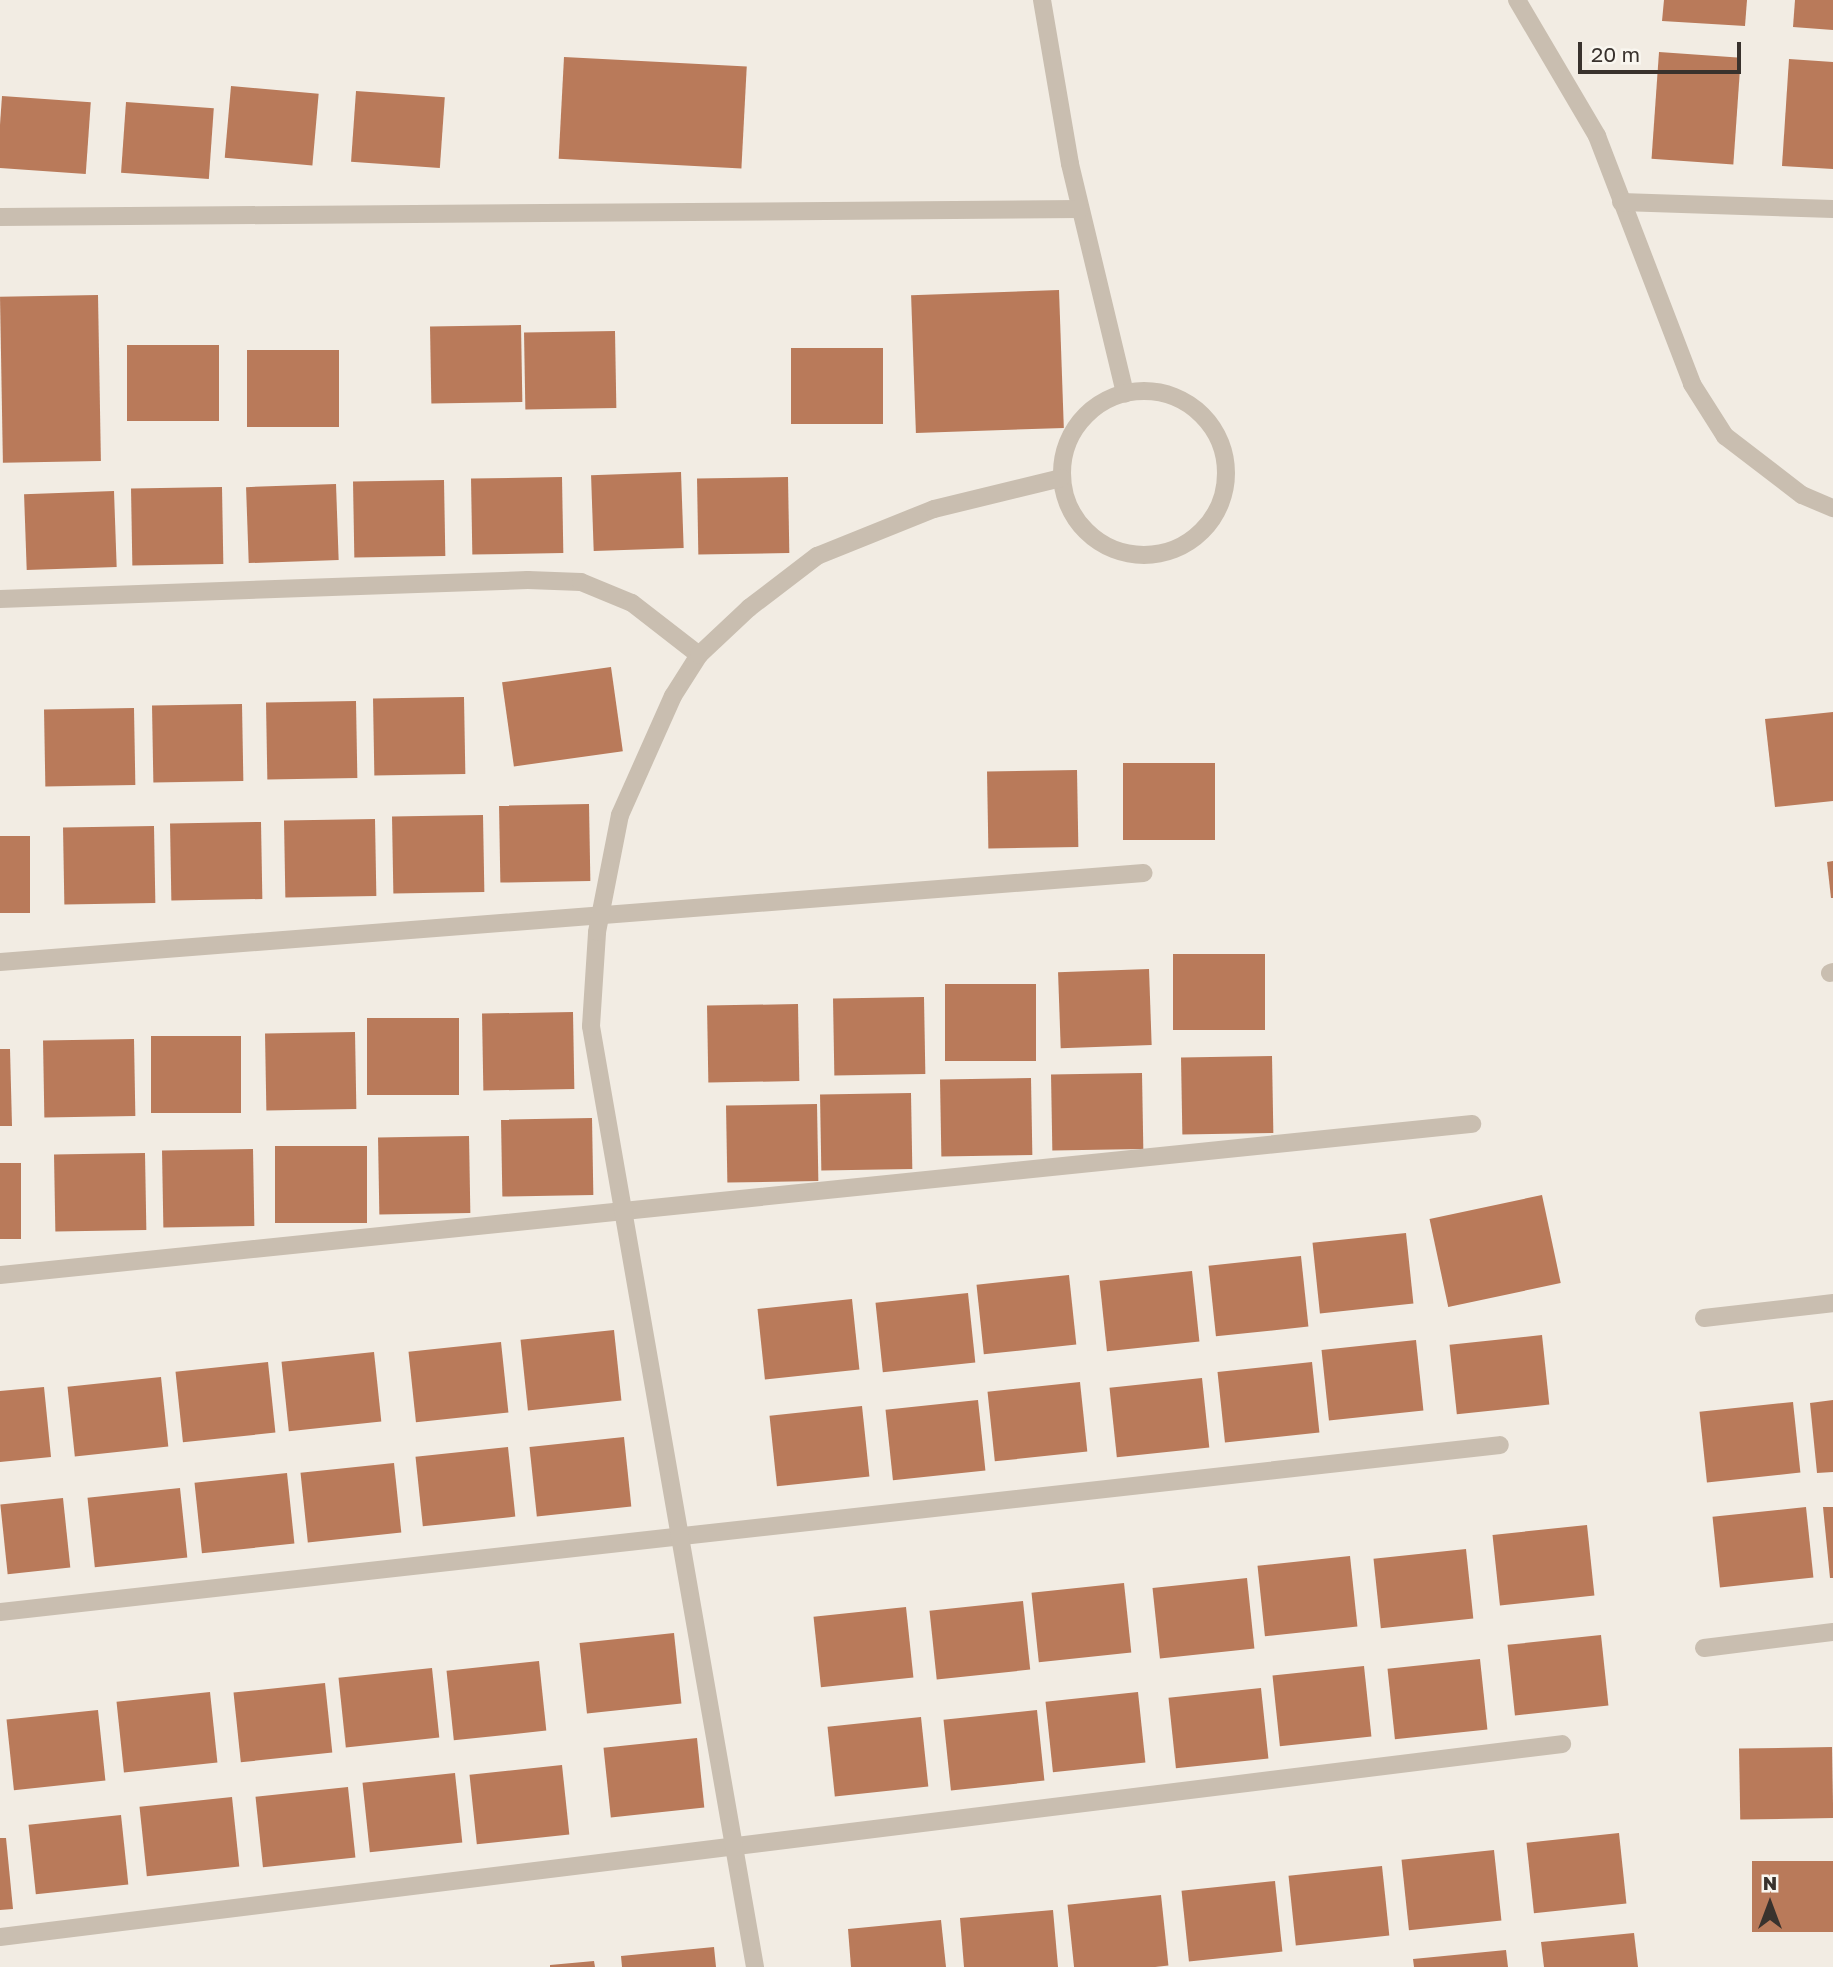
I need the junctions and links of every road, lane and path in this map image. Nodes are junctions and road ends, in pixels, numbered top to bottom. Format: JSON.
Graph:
{"nodes":[{"id":1,"x":1042,"y":0,"type":"edge"},
{"id":2,"x":1517,"y":0,"type":"edge"},
{"id":3,"x":1621,"y":202,"type":"junction"},
{"id":4,"x":1080,"y":209,"type":"junction"},
{"id":5,"x":1833,"y":209,"type":"edge"},
{"id":6,"x":0,"y":217,"type":"edge"},
{"id":7,"x":1125,"y":393,"type":"junction"},
{"id":8,"x":1061,"y":478,"type":"junction"},
{"id":9,"x":1833,"y":508,"type":"edge"},
{"id":10,"x":0,"y":599,"type":"edge"},
{"id":11,"x":699,"y":655,"type":"junction"},
{"id":12,"x":1144,"y":873,"type":"dead end"},
{"id":13,"x":602,"y":915,"type":"junction"},
{"id":14,"x":0,"y":962,"type":"edge"},
{"id":15,"x":1472,"y":1124,"type":"dead end"},
{"id":16,"x":623,"y":1211,"type":"junction"},
{"id":17,"x":0,"y":1275,"type":"edge"},
{"id":18,"x":1833,"y":1303,"type":"edge"},
{"id":19,"x":1704,"y":1318,"type":"dead end"},
{"id":20,"x":1500,"y":1445,"type":"dead end"},
{"id":21,"x":681,"y":1536,"type":"junction"},
{"id":22,"x":0,"y":1612,"type":"edge"},
{"id":23,"x":1833,"y":1632,"type":"edge"},
{"id":24,"x":1704,"y":1648,"type":"dead end"},
{"id":25,"x":1562,"y":1744,"type":"dead end"},
{"id":26,"x":734,"y":1847,"type":"junction"},
{"id":27,"x":0,"y":1937,"type":"edge"},
{"id":28,"x":755,"y":1967,"type":"edge"}],
"edges":[{"from":1,"to":4,"type":"street"},
{"from":2,"to":3,"type":"street"},
{"from":3,"to":5,"type":"street"},
{"from":3,"to":9,"type":"street"},
{"from":4,"to":6,"type":"street"},
{"from":4,"to":7,"type":"street"},
{"from":7,"to":8,"type":"street"},
{"from":7,"to":8,"type":"street"},
{"from":8,"to":11,"type":"street"},
{"from":10,"to":11,"type":"street"},
{"from":11,"to":13,"type":"street"},
{"from":12,"to":13,"type":"street"},
{"from":13,"to":14,"type":"street"},
{"from":13,"to":16,"type":"street"},
{"from":15,"to":16,"type":"street"},
{"from":16,"to":17,"type":"street"},
{"from":16,"to":21,"type":"street"},
{"from":18,"to":19,"type":"street"},
{"from":20,"to":21,"type":"street"},
{"from":21,"to":22,"type":"street"},
{"from":21,"to":26,"type":"street"},
{"from":23,"to":24,"type":"street"},
{"from":25,"to":26,"type":"street"},
{"from":26,"to":27,"type":"street"},
{"from":26,"to":28,"type":"street"}]}
